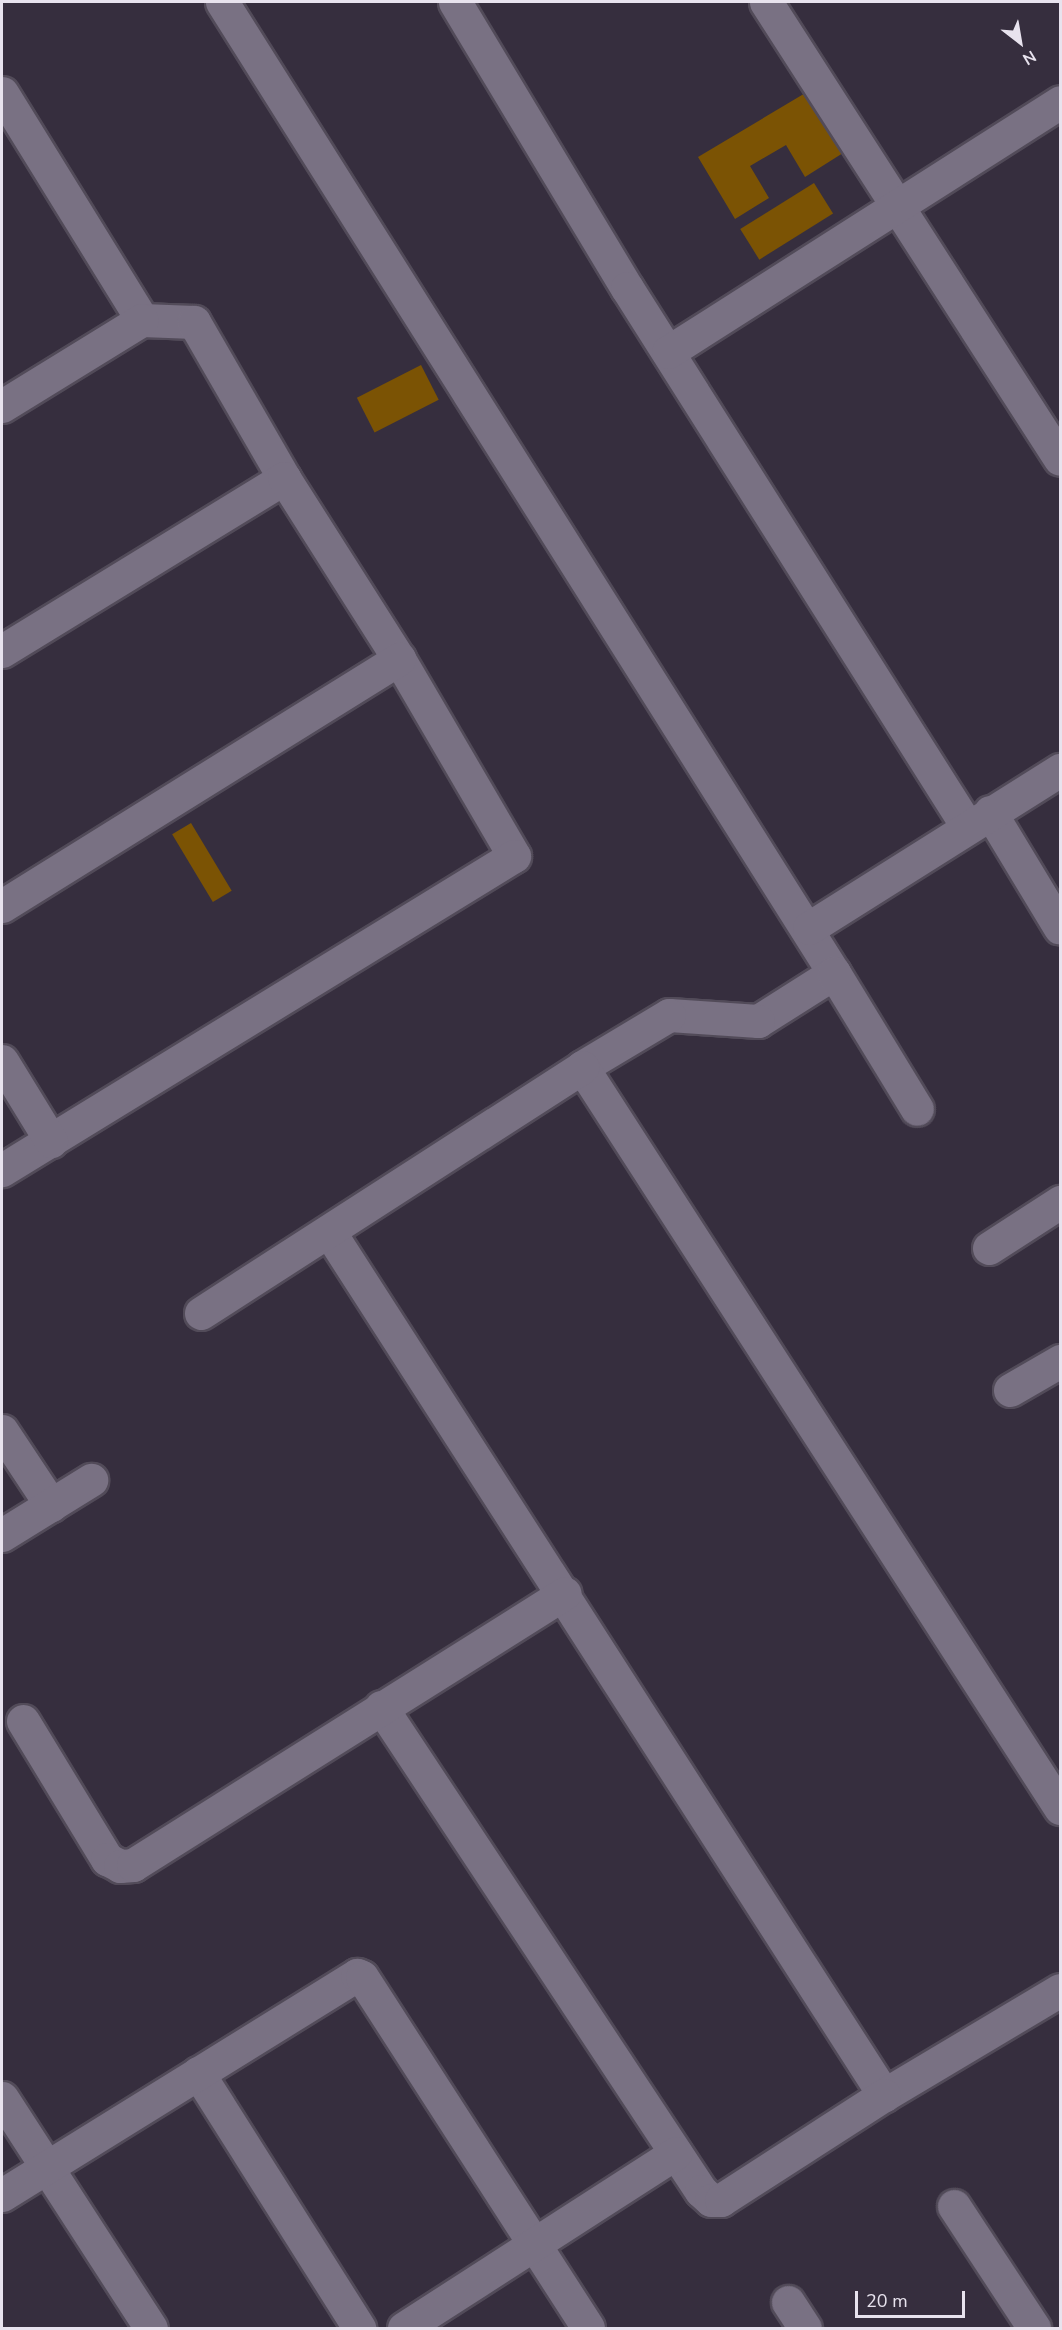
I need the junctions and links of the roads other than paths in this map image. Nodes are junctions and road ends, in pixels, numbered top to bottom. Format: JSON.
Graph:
{"nodes":[{"id":1,"x":222,"y":2,"type":"edge"},
{"id":2,"x":455,"y":2,"type":"edge"},
{"id":3,"x":766,"y":2,"type":"edge"},
{"id":4,"x":1060,"y":102,"type":"edge"},
{"id":5,"x":6,"y":110,"type":"edge"},
{"id":6,"x":897,"y":204,"type":"junction"},
{"id":7,"x":142,"y":320,"type":"junction"},
{"id":8,"x":668,"y":352,"type":"junction"},
{"id":9,"x":2,"y":406,"type":"edge"},
{"id":10,"x":1060,"y":459,"type":"edge"},
{"id":11,"x":284,"y":478,"type":"junction"},
{"id":12,"x":2,"y":651,"type":"edge"},
{"id":13,"x":399,"y":659,"type":"junction"},
{"id":14,"x":1060,"y":770,"type":"edge"},
{"id":15,"x":979,"y":819,"type":"junction"},
{"id":16,"x":2,"y":906,"type":"edge"},
{"id":17,"x":809,"y":928,"type":"junction"},
{"id":18,"x":1060,"y":928,"type":"edge"},
{"id":19,"x":834,"y":974,"type":"junction"},
{"id":20,"x":2,"y":1061,"type":"edge"},
{"id":21,"x":582,"y":1066,"type":"junction"},
{"id":22,"x":917,"y":1108,"type":"dead end"},
{"id":23,"x":51,"y":1141,"type":"junction"},
{"id":24,"x":2,"y":1170,"type":"edge"},
{"id":25,"x":1060,"y":1202,"type":"edge"},
{"id":26,"x":330,"y":1233,"type":"junction"},
{"id":27,"x":989,"y":1248,"type":"dead end"},
{"id":28,"x":201,"y":1312,"type":"dead end"},
{"id":29,"x":1060,"y":1361,"type":"edge"},
{"id":30,"x":1010,"y":1390,"type":"dead end"},
{"id":31,"x":2,"y":1431,"type":"edge"},
{"id":32,"x":91,"y":1480,"type":"dead end"},
{"id":33,"x":51,"y":1505,"type":"junction"},
{"id":34,"x":2,"y":1535,"type":"edge"},
{"id":35,"x":565,"y":1593,"type":"junction"},
{"id":36,"x":381,"y":1707,"type":"junction"},
{"id":37,"x":23,"y":1721,"type":"dead end"},
{"id":38,"x":1060,"y":1808,"type":"edge"},
{"id":39,"x":1060,"y":1990,"type":"edge"},
{"id":40,"x":198,"y":2073,"type":"junction"},
{"id":41,"x":884,"y":2095,"type":"junction"},
{"id":42,"x":2,"y":2098,"type":"edge"},
{"id":43,"x":676,"y":2153,"type":"junction"},
{"id":44,"x":47,"y":2168,"type":"junction"},
{"id":45,"x":2,"y":2195,"type":"edge"},
{"id":46,"x":954,"y":2206,"type":"dead end"},
{"id":47,"x":534,"y":2244,"type":"junction"},
{"id":48,"x":151,"y":2328,"type":"edge"},
{"id":49,"x":359,"y":2328,"type":"edge"},
{"id":50,"x":404,"y":2328,"type":"edge"},
{"id":51,"x":588,"y":2328,"type":"edge"},
{"id":52,"x":1034,"y":2328,"type":"edge"}],
"edges":[{"from":1,"to":17,"type":"street"},
{"from":2,"to":8,"type":"street"},
{"from":3,"to":6,"type":"street"},
{"from":4,"to":6,"type":"street"},
{"from":5,"to":7,"type":"street"},
{"from":6,"to":8,"type":"street"},
{"from":6,"to":10,"type":"street"},
{"from":7,"to":9,"type":"street"},
{"from":7,"to":11,"type":"street"},
{"from":8,"to":15,"type":"street"},
{"from":11,"to":12,"type":"street"},
{"from":11,"to":13,"type":"street"},
{"from":13,"to":16,"type":"street"},
{"from":13,"to":23,"type":"street"},
{"from":14,"to":15,"type":"street"},
{"from":15,"to":17,"type":"street"},
{"from":15,"to":18,"type":"street"},
{"from":17,"to":19,"type":"street"},
{"from":19,"to":21,"type":"street"},
{"from":19,"to":22,"type":"street"},
{"from":20,"to":23,"type":"street"},
{"from":21,"to":26,"type":"street"},
{"from":21,"to":38,"type":"street"},
{"from":23,"to":24,"type":"street"},
{"from":25,"to":27,"type":"street"},
{"from":26,"to":28,"type":"street"},
{"from":26,"to":35,"type":"street"},
{"from":29,"to":30,"type":"street"},
{"from":31,"to":33,"type":"street"},
{"from":32,"to":33,"type":"street"},
{"from":33,"to":34,"type":"street"},
{"from":35,"to":36,"type":"street"},
{"from":35,"to":41,"type":"street"},
{"from":36,"to":37,"type":"street"},
{"from":36,"to":43,"type":"street"},
{"from":39,"to":41,"type":"street"},
{"from":40,"to":44,"type":"street"},
{"from":40,"to":47,"type":"street"},
{"from":40,"to":49,"type":"street"},
{"from":41,"to":43,"type":"street"},
{"from":42,"to":44,"type":"street"},
{"from":43,"to":47,"type":"street"},
{"from":44,"to":45,"type":"street"},
{"from":44,"to":48,"type":"street"},
{"from":46,"to":52,"type":"street"},
{"from":47,"to":50,"type":"street"},
{"from":47,"to":51,"type":"street"}]}
